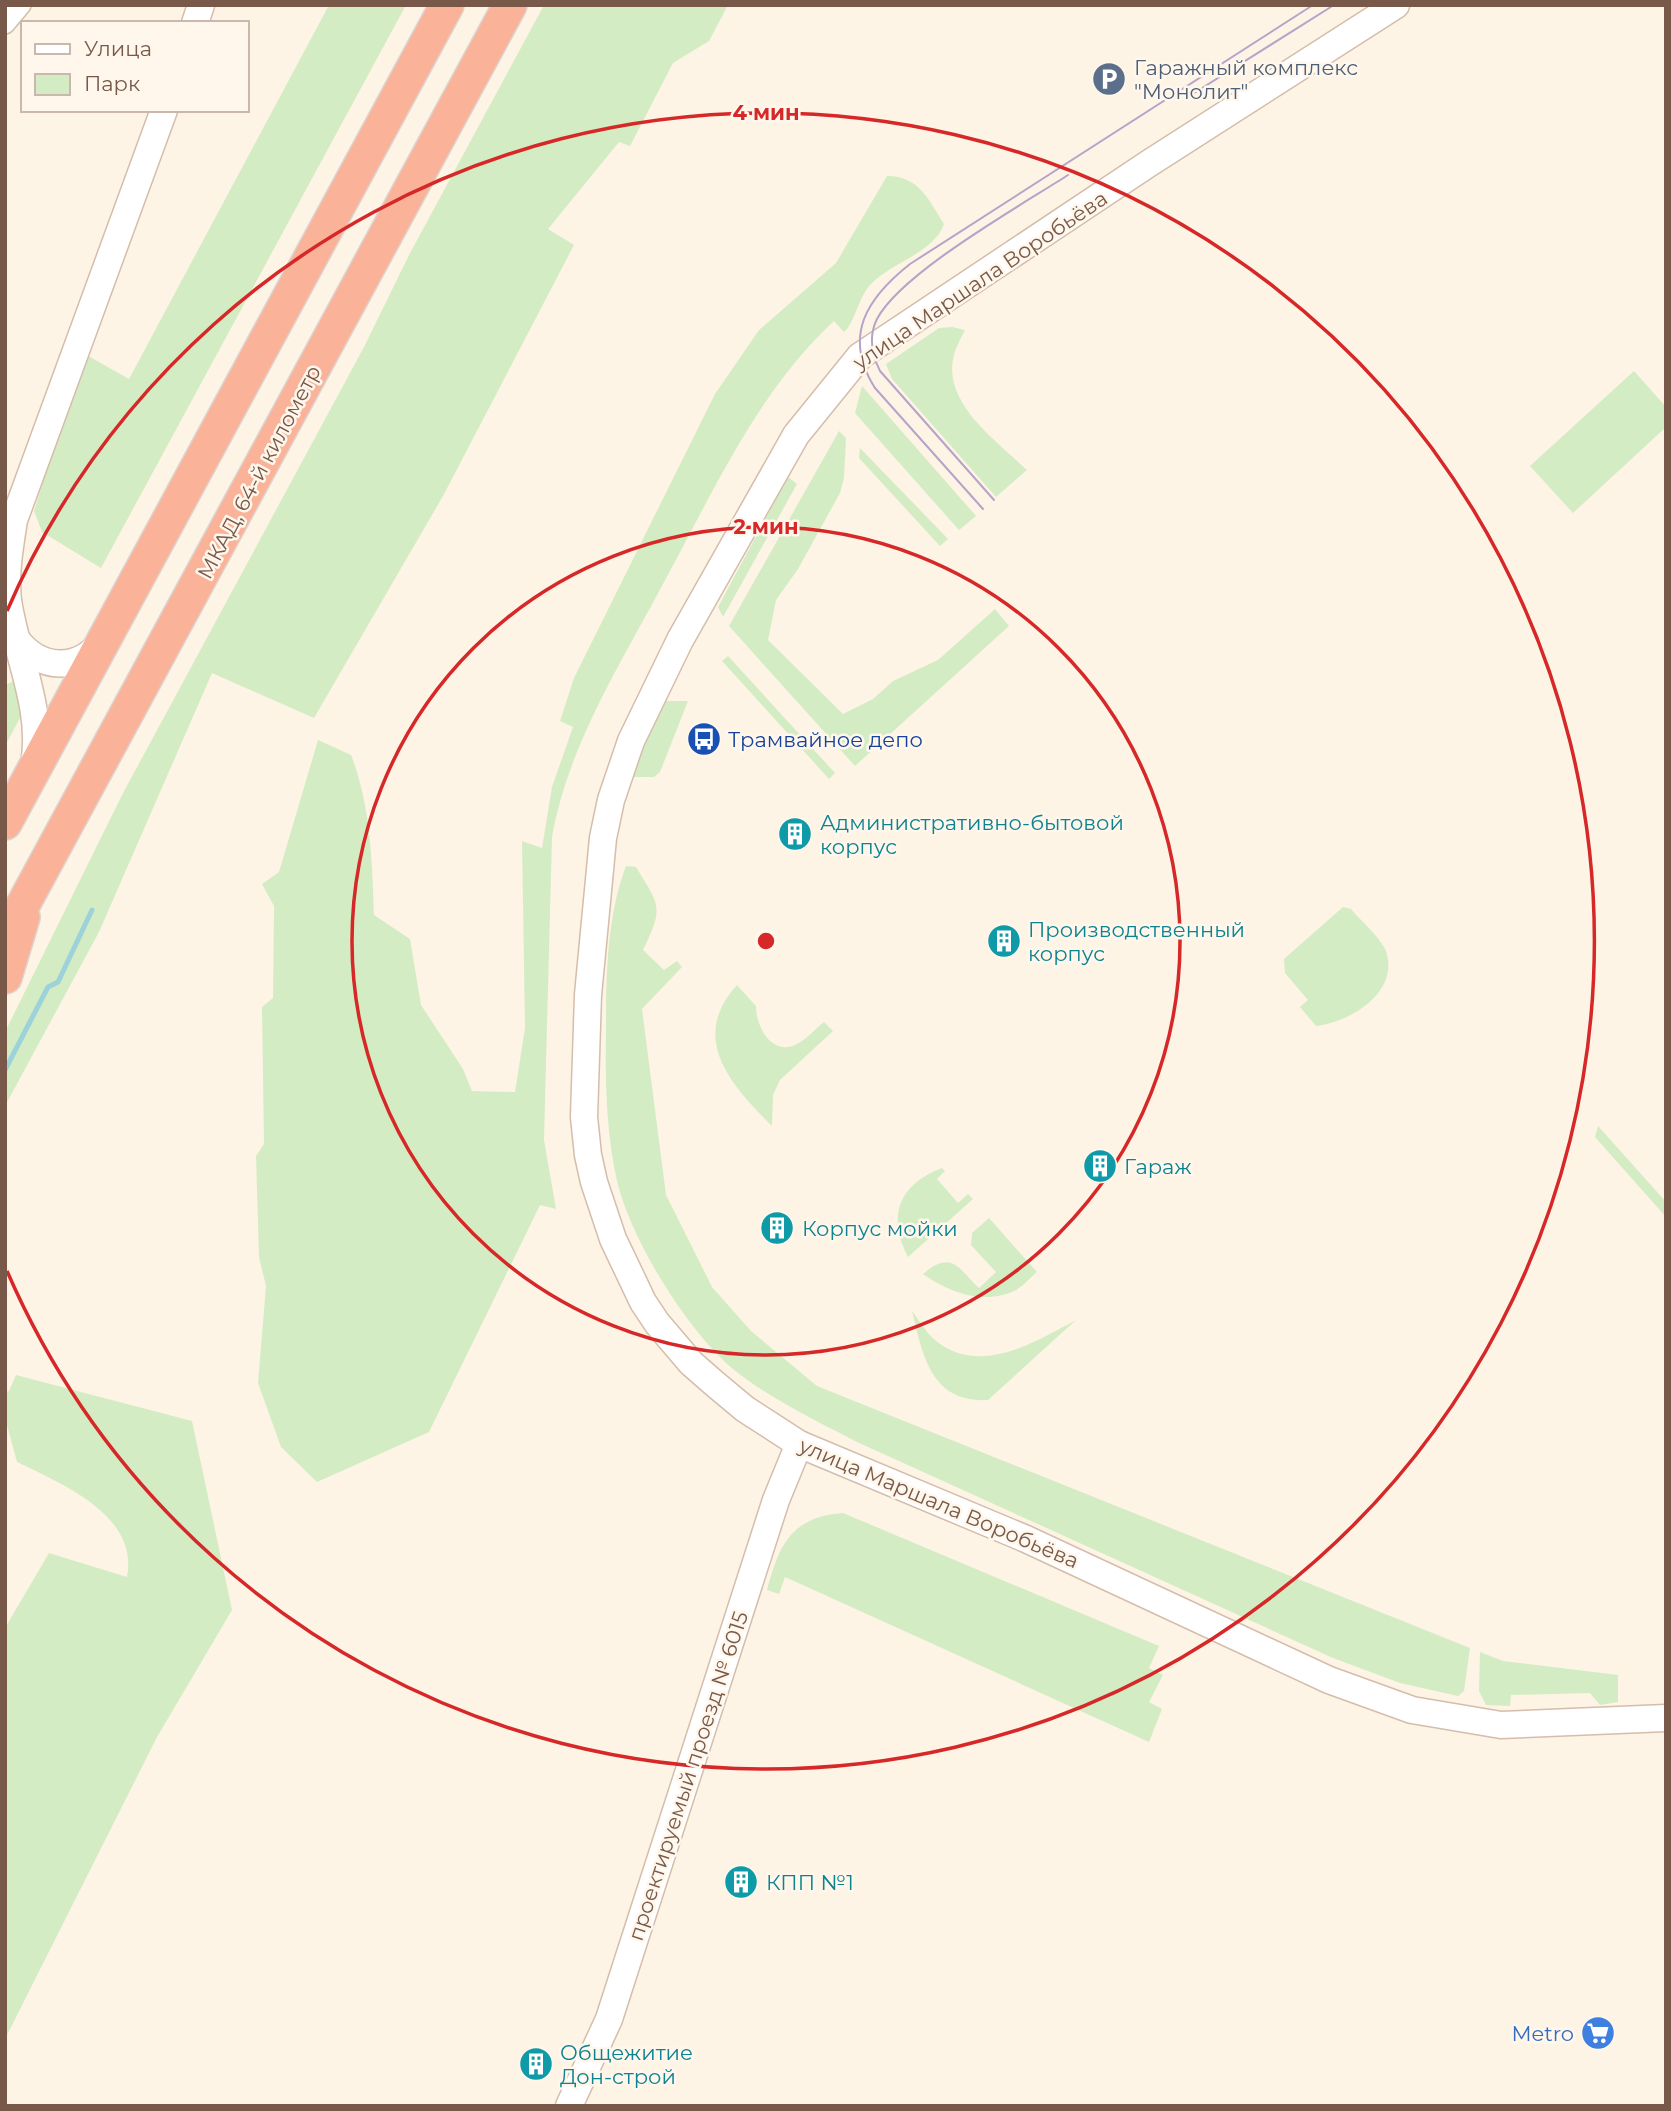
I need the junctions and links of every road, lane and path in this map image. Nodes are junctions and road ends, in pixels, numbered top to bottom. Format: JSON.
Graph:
{"nodes":[{"id":1,"x":447,"y":5,"type":"edge"},
{"id":2,"x":510,"y":5,"type":"edge"},
{"id":3,"x":1396,"y":5,"type":"edge"},
{"id":4,"x":163,"y":112,"type":"edge"},
{"id":5,"x":9,"y":524,"type":"edge"},
{"id":6,"x":7,"y":561,"type":"edge"},
{"id":7,"x":17,"y":640,"type":"junction"},
{"id":8,"x":102,"y":641,"type":"junction"},
{"id":9,"x":32,"y":773,"type":"junction"},
{"id":10,"x":5,"y":823,"type":"edge"},
{"id":11,"x":29,"y":894,"type":"junction"},
{"id":12,"x":5,"y":939,"type":"edge"},
{"id":13,"x":5,"y":977,"type":"edge"},
{"id":14,"x":799,"y":1444,"type":"junction"},
{"id":15,"x":1666,"y":1718,"type":"edge"},
{"id":16,"x":569,"y":2106,"type":"edge"}],
"edges":[{"from":1,"to":8,"type":"highway"},
{"from":2,"to":11,"type":"highway","name":"МКАД, 64-й километр"},
{"from":3,"to":14,"type":"street","name":"улица Маршала Воробьёва"},
{"from":4,"to":5,"type":"street"},
{"from":5,"to":6,"type":"street"},
{"from":6,"to":7,"type":"street"},
{"from":7,"to":8,"type":"street"},
{"from":7,"to":9,"type":"street"},
{"from":8,"to":9,"type":"highway"},
{"from":9,"to":10,"type":"highway"},
{"from":11,"to":12,"type":"highway","name":"МКАД, 64-й километр"},
{"from":11,"to":13,"type":"highway"},
{"from":14,"to":15,"type":"street","name":"улица Маршала Воробьёва"},
{"from":14,"to":16,"type":"street","name":"проектируемый проезд № 6015"}]}
